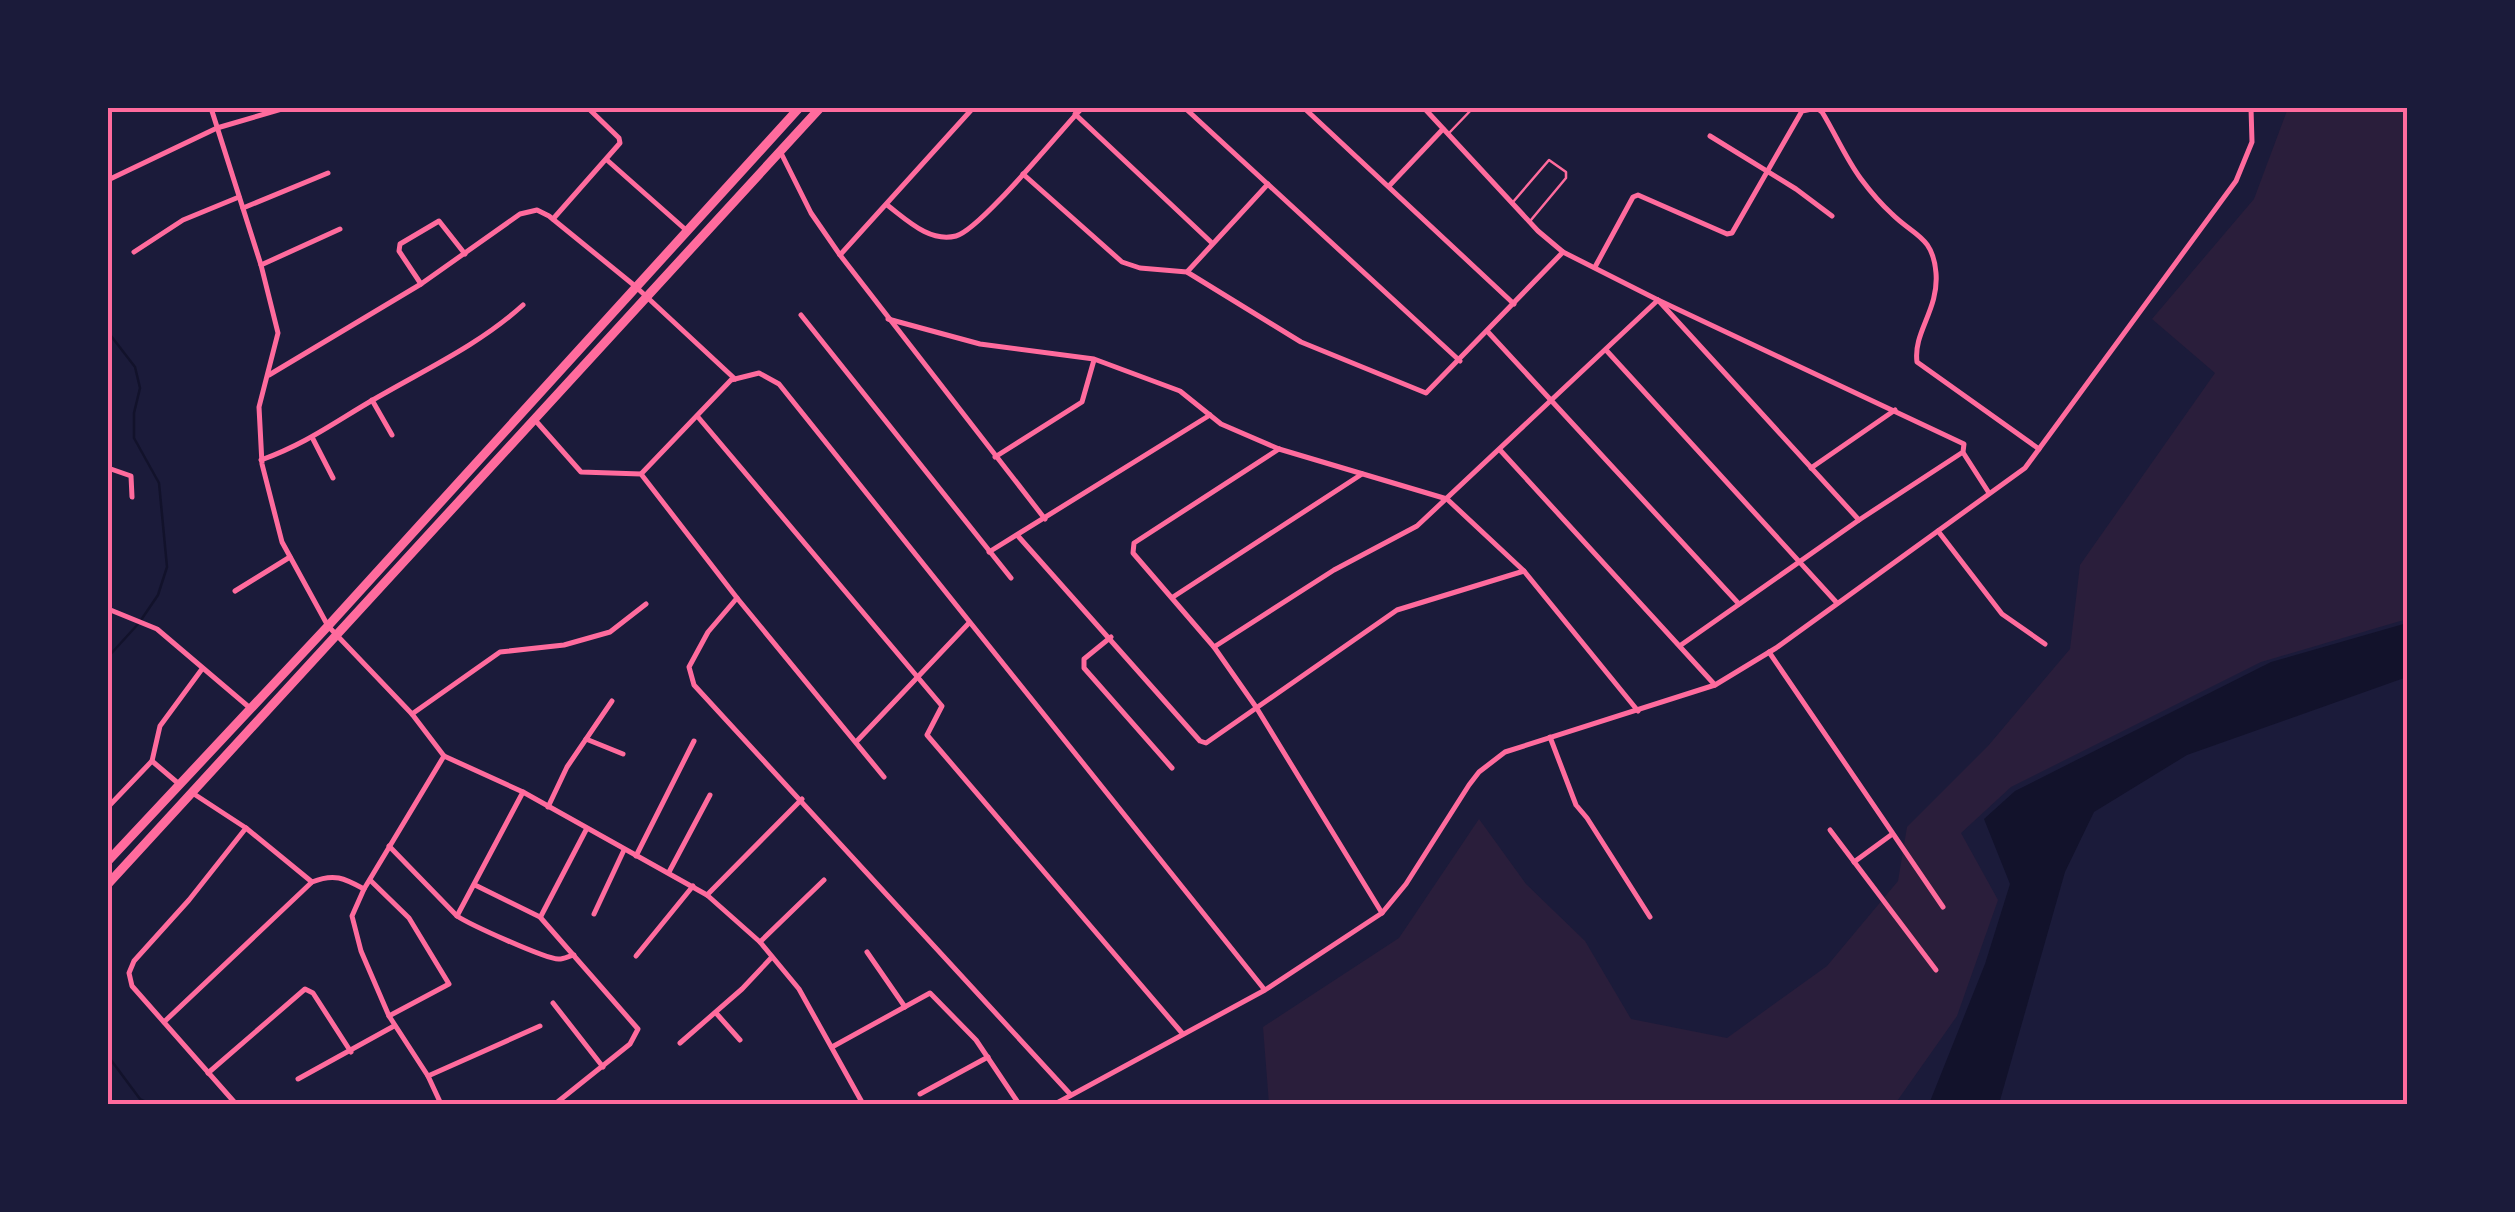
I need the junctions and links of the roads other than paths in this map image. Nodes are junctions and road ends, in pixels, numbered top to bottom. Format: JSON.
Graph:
{"nodes":[{"id":1,"x":211,"y":108,"type":"edge"},
{"id":2,"x":285,"y":108,"type":"edge"},
{"id":3,"x":588,"y":108,"type":"edge"},
{"id":4,"x":799,"y":108,"type":"edge"},
{"id":5,"x":820,"y":108,"type":"edge"},
{"id":6,"x":973,"y":108,"type":"edge"},
{"id":7,"x":1082,"y":108,"type":"edge"},
{"id":8,"x":1184,"y":108,"type":"edge"},
{"id":9,"x":1304,"y":108,"type":"edge"},
{"id":10,"x":1473,"y":108,"type":"edge"},
{"id":11,"x":1809,"y":108,"type":"edge"},
{"id":12,"x":2251,"y":108,"type":"edge"},
{"id":13,"x":1428,"y":109,"type":"edge"},
{"id":14,"x":1076,"y":114,"type":"junction"},
{"id":15,"x":217,"y":128,"type":"junction"},
{"id":16,"x":1446,"y":131,"type":"junction"},
{"id":17,"x":1710,"y":136,"type":"dead end"},
{"id":18,"x":780,"y":151,"type":"junction"},
{"id":19,"x":607,"y":160,"type":"junction"},
{"id":20,"x":1768,"y":171,"type":"junction"},
{"id":21,"x":328,"y":173,"type":"dead end"},
{"id":22,"x":1023,"y":174,"type":"junction"},
{"id":23,"x":108,"y":180,"type":"edge"},
{"id":24,"x":1268,"y":184,"type":"junction"},
{"id":25,"x":1389,"y":186,"type":"junction"},
{"id":26,"x":239,"y":196,"type":"junction"},
{"id":27,"x":1512,"y":203,"type":"junction"},
{"id":28,"x":886,"y":205,"type":"junction"},
{"id":29,"x":242,"y":208,"type":"junction"},
{"id":30,"x":1832,"y":216,"type":"dead end"},
{"id":31,"x":553,"y":219,"type":"junction"},
{"id":32,"x":1530,"y":221,"type":"junction"},
{"id":33,"x":340,"y":229,"type":"dead end"},
{"id":34,"x":686,"y":230,"type":"junction"},
{"id":35,"x":1212,"y":243,"type":"junction"},
{"id":36,"x":134,"y":252,"type":"dead end"},
{"id":37,"x":1563,"y":252,"type":"junction"},
{"id":38,"x":465,"y":254,"type":"junction"},
{"id":39,"x":840,"y":255,"type":"junction"},
{"id":40,"x":261,"y":265,"type":"junction"},
{"id":41,"x":1595,"y":267,"type":"junction"},
{"id":42,"x":1186,"y":272,"type":"junction"},
{"id":43,"x":421,"y":284,"type":"junction"},
{"id":44,"x":635,"y":286,"type":"junction"},
{"id":45,"x":648,"y":298,"type":"junction"},
{"id":46,"x":1658,"y":300,"type":"junction"},
{"id":47,"x":1514,"y":304,"type":"junction"},
{"id":48,"x":523,"y":305,"type":"dead end"},
{"id":49,"x":801,"y":314,"type":"dead end"},
{"id":50,"x":888,"y":319,"type":"junction"},
{"id":51,"x":1488,"y":332,"type":"junction"},
{"id":52,"x":1606,"y":350,"type":"junction"},
{"id":53,"x":1094,"y":360,"type":"junction"},
{"id":54,"x":1460,"y":361,"type":"junction"},
{"id":55,"x":268,"y":376,"type":"junction"},
{"id":56,"x":735,"y":379,"type":"junction"},
{"id":57,"x":372,"y":400,"type":"junction"},
{"id":58,"x":1553,"y":401,"type":"junction"},
{"id":59,"x":1894,"y":410,"type":"junction"},
{"id":60,"x":1210,"y":414,"type":"junction"},
{"id":61,"x":698,"y":417,"type":"junction"},
{"id":62,"x":535,"y":420,"type":"junction"},
{"id":63,"x":392,"y":435,"type":"dead end"},
{"id":64,"x":313,"y":439,"type":"junction"},
{"id":65,"x":1279,"y":449,"type":"junction"},
{"id":66,"x":2039,"y":449,"type":"junction"},
{"id":67,"x":1500,"y":450,"type":"junction"},
{"id":68,"x":1964,"y":450,"type":"junction"},
{"id":69,"x":995,"y":457,"type":"junction"},
{"id":70,"x":261,"y":460,"type":"junction"},
{"id":71,"x":108,"y":468,"type":"edge"},
{"id":72,"x":1811,"y":468,"type":"junction"},
{"id":73,"x":641,"y":474,"type":"junction"},
{"id":74,"x":1362,"y":474,"type":"junction"},
{"id":75,"x":333,"y":478,"type":"dead end"},
{"id":76,"x":1989,"y":493,"type":"junction"},
{"id":77,"x":132,"y":497,"type":"dead end"},
{"id":78,"x":1447,"y":499,"type":"junction"},
{"id":79,"x":1045,"y":519,"type":"junction"},
{"id":80,"x":1858,"y":520,"type":"junction"},
{"id":81,"x":1937,"y":530,"type":"junction"},
{"id":82,"x":1018,"y":536,"type":"junction"},
{"id":83,"x":990,"y":552,"type":"junction"},
{"id":84,"x":290,"y":556,"type":"junction"},
{"id":85,"x":1800,"y":561,"type":"junction"},
{"id":86,"x":1524,"y":571,"type":"junction"},
{"id":87,"x":1010,"y":578,"type":"dead end"},
{"id":88,"x":235,"y":591,"type":"dead end"},
{"id":89,"x":1173,"y":597,"type":"junction"},
{"id":90,"x":737,"y":598,"type":"junction"},
{"id":91,"x":1837,"y":603,"type":"junction"},
{"id":92,"x":646,"y":604,"type":"dead end"},
{"id":93,"x":1739,"y":604,"type":"junction"},
{"id":94,"x":108,"y":609,"type":"edge"},
{"id":95,"x":968,"y":624,"type":"junction"},
{"id":96,"x":328,"y":626,"type":"junction"},
{"id":97,"x":338,"y":636,"type":"junction"},
{"id":98,"x":1110,"y":638,"type":"junction"},
{"id":99,"x":2045,"y":644,"type":"dead end"},
{"id":100,"x":1681,"y":645,"type":"junction"},
{"id":101,"x":1214,"y":647,"type":"junction"},
{"id":102,"x":1769,"y":652,"type":"junction"},
{"id":103,"x":202,"y":668,"type":"junction"},
{"id":104,"x":917,"y":676,"type":"junction"},
{"id":105,"x":1715,"y":685,"type":"junction"},
{"id":106,"x":612,"y":701,"type":"dead end"},
{"id":107,"x":1256,"y":707,"type":"junction"},
{"id":108,"x":250,"y":708,"type":"junction"},
{"id":109,"x":1638,"y":711,"type":"junction"},
{"id":110,"x":412,"y":714,"type":"junction"},
{"id":111,"x":1550,"y":737,"type":"junction"},
{"id":112,"x":586,"y":739,"type":"junction"},
{"id":113,"x":694,"y":741,"type":"dead end"},
{"id":114,"x":856,"y":742,"type":"junction"},
{"id":115,"x":622,"y":754,"type":"dead end"},
{"id":116,"x":444,"y":756,"type":"junction"},
{"id":117,"x":152,"y":762,"type":"junction"},
{"id":118,"x":1172,"y":768,"type":"dead end"},
{"id":119,"x":884,"y":776,"type":"dead end"},
{"id":120,"x":179,"y":784,"type":"junction"},
{"id":121,"x":191,"y":792,"type":"junction"},
{"id":122,"x":522,"y":792,"type":"junction"},
{"id":123,"x":710,"y":796,"type":"dead end"},
{"id":124,"x":802,"y":799,"type":"junction"},
{"id":125,"x":108,"y":807,"type":"edge"},
{"id":126,"x":548,"y":808,"type":"junction"},
{"id":127,"x":246,"y":828,"type":"junction"},
{"id":128,"x":586,"y":830,"type":"junction"},
{"id":129,"x":1830,"y":830,"type":"dead end"},
{"id":130,"x":1892,"y":834,"type":"junction"},
{"id":131,"x":390,"y":846,"type":"junction"},
{"id":132,"x":624,"y":850,"type":"junction"},
{"id":133,"x":636,"y":856,"type":"junction"},
{"id":134,"x":108,"y":862,"type":"edge"},
{"id":135,"x":1854,"y":862,"type":"junction"},
{"id":136,"x":670,"y":872,"type":"junction"},
{"id":137,"x":370,"y":880,"type":"junction"},
{"id":138,"x":824,"y":880,"type":"dead end"},
{"id":139,"x":312,"y":882,"type":"junction"},
{"id":140,"x":108,"y":884,"type":"edge"},
{"id":141,"x":475,"y":885,"type":"junction"},
{"id":142,"x":693,"y":886,"type":"junction"},
{"id":143,"x":364,"y":889,"type":"junction"},
{"id":144,"x":707,"y":895,"type":"junction"},
{"id":145,"x":1943,"y":907,"type":"dead end"},
{"id":146,"x":594,"y":914,"type":"dead end"},
{"id":147,"x":1382,"y":914,"type":"junction"},
{"id":148,"x":456,"y":916,"type":"junction"},
{"id":149,"x":1650,"y":916,"type":"dead end"},
{"id":150,"x":540,"y":917,"type":"junction"},
{"id":151,"x":760,"y":942,"type":"junction"},
{"id":152,"x":867,"y":952,"type":"dead end"},
{"id":153,"x":574,"y":955,"type":"junction"},
{"id":154,"x":636,"y":956,"type":"dead end"},
{"id":155,"x":772,"y":956,"type":"junction"},
{"id":156,"x":1936,"y":970,"type":"dead end"},
{"id":157,"x":1264,"y":990,"type":"junction"},
{"id":158,"x":553,"y":1003,"type":"dead end"},
{"id":159,"x":905,"y":1008,"type":"junction"},
{"id":160,"x":716,"y":1012,"type":"junction"},
{"id":161,"x":389,"y":1016,"type":"junction"},
{"id":162,"x":164,"y":1022,"type":"junction"},
{"id":163,"x":394,"y":1026,"type":"junction"},
{"id":164,"x":540,"y":1026,"type":"dead end"},
{"id":165,"x":1182,"y":1033,"type":"junction"},
{"id":166,"x":740,"y":1040,"type":"dead end"},
{"id":167,"x":680,"y":1043,"type":"dead end"},
{"id":168,"x":832,"y":1047,"type":"junction"},
{"id":169,"x":351,"y":1052,"type":"junction"},
{"id":170,"x":988,"y":1057,"type":"junction"},
{"id":171,"x":603,"y":1067,"type":"junction"},
{"id":172,"x":208,"y":1073,"type":"junction"},
{"id":173,"x":428,"y":1076,"type":"junction"},
{"id":174,"x":298,"y":1079,"type":"dead end"},
{"id":175,"x":920,"y":1094,"type":"dead end"},
{"id":176,"x":1071,"y":1095,"type":"junction"},
{"id":177,"x":441,"y":1103,"type":"edge"},
{"id":178,"x":236,"y":1104,"type":"edge"},
{"id":179,"x":432,"y":1104,"type":"edge"},
{"id":180,"x":555,"y":1104,"type":"edge"},
{"id":181,"x":863,"y":1104,"type":"edge"},
{"id":182,"x":1019,"y":1104,"type":"edge"},
{"id":183,"x":1055,"y":1104,"type":"edge"}],
"edges":[{"from":1,"to":15,"type":"street"},
{"from":2,"to":15,"type":"street"},
{"from":3,"to":19,"type":"street"},
{"from":4,"to":34,"type":"main road"},
{"from":5,"to":18,"type":"main road"},
{"from":6,"to":28,"type":"street"},
{"from":7,"to":14,"type":"street"},
{"from":8,"to":24,"type":"street"},
{"from":9,"to":25,"type":"street"},
{"from":10,"to":16,"type":"lane"},
{"from":11,"to":20,"type":"street"},
{"from":11,"to":66,"type":"street"},
{"from":12,"to":66,"type":"street"},
{"from":13,"to":16,"type":"street"},
{"from":14,"to":22,"type":"street"},
{"from":14,"to":35,"type":"street"},
{"from":15,"to":23,"type":"street"},
{"from":15,"to":26,"type":"street"},
{"from":16,"to":25,"type":"street"},
{"from":16,"to":27,"type":"street"},
{"from":17,"to":20,"type":"street"},
{"from":18,"to":39,"type":"street"},
{"from":18,"to":45,"type":"main road"},
{"from":19,"to":31,"type":"street"},
{"from":19,"to":34,"type":"street"},
{"from":20,"to":30,"type":"street"},
{"from":20,"to":41,"type":"street"},
{"from":21,"to":29,"type":"street"},
{"from":22,"to":28,"type":"street"},
{"from":22,"to":42,"type":"street"},
{"from":24,"to":35,"type":"street"},
{"from":24,"to":54,"type":"street"},
{"from":25,"to":47,"type":"street"},
{"from":26,"to":29,"type":"street"},
{"from":26,"to":36,"type":"street"},
{"from":27,"to":32,"type":"street"},
{"from":27,"to":32,"type":"lane"},
{"from":28,"to":39,"type":"street"},
{"from":29,"to":40,"type":"street"},
{"from":31,"to":38,"type":"street"},
{"from":31,"to":44,"type":"street"},
{"from":32,"to":37,"type":"street"},
{"from":33,"to":40,"type":"street"},
{"from":34,"to":44,"type":"main road"},
{"from":35,"to":42,"type":"street"},
{"from":37,"to":41,"type":"street"},
{"from":37,"to":47,"type":"street"},
{"from":38,"to":43,"type":"street"},
{"from":38,"to":43,"type":"street"},
{"from":39,"to":50,"type":"street"},
{"from":40,"to":55,"type":"street"},
{"from":41,"to":46,"type":"street"},
{"from":42,"to":54,"type":"street"},
{"from":43,"to":55,"type":"street"},
{"from":44,"to":45,"type":"street"},
{"from":44,"to":96,"type":"main road"},
{"from":45,"to":56,"type":"street"},
{"from":45,"to":62,"type":"main road"},
{"from":46,"to":52,"type":"street"},
{"from":46,"to":59,"type":"street"},
{"from":46,"to":72,"type":"street"},
{"from":47,"to":51,"type":"street"},
{"from":48,"to":57,"type":"street"},
{"from":49,"to":83,"type":"street"},
{"from":50,"to":53,"type":"street"},
{"from":50,"to":69,"type":"street"},
{"from":51,"to":54,"type":"street"},
{"from":51,"to":58,"type":"street"},
{"from":52,"to":58,"type":"street"},
{"from":52,"to":85,"type":"street"},
{"from":53,"to":60,"type":"street"},
{"from":53,"to":69,"type":"street"},
{"from":55,"to":70,"type":"street"},
{"from":56,"to":61,"type":"street"},
{"from":56,"to":95,"type":"street"},
{"from":57,"to":63,"type":"street"},
{"from":57,"to":64,"type":"street"},
{"from":58,"to":67,"type":"street"},
{"from":58,"to":93,"type":"street"},
{"from":59,"to":68,"type":"street"},
{"from":59,"to":72,"type":"street"},
{"from":60,"to":65,"type":"street"},
{"from":60,"to":79,"type":"street"},
{"from":61,"to":73,"type":"street"},
{"from":61,"to":104,"type":"street"},
{"from":62,"to":73,"type":"street"},
{"from":62,"to":97,"type":"main road"},
{"from":64,"to":70,"type":"street"},
{"from":64,"to":75,"type":"street"},
{"from":65,"to":74,"type":"street"},
{"from":65,"to":89,"type":"street"},
{"from":66,"to":76,"type":"street"},
{"from":67,"to":78,"type":"street"},
{"from":67,"to":100,"type":"street"},
{"from":68,"to":76,"type":"street"},
{"from":68,"to":80,"type":"street"},
{"from":69,"to":79,"type":"street"},
{"from":70,"to":84,"type":"street"},
{"from":71,"to":77,"type":"street"},
{"from":72,"to":80,"type":"street"},
{"from":73,"to":90,"type":"street"},
{"from":74,"to":78,"type":"street"},
{"from":74,"to":89,"type":"street"},
{"from":76,"to":81,"type":"street"},
{"from":78,"to":86,"type":"street"},
{"from":78,"to":101,"type":"street"},
{"from":79,"to":82,"type":"street"},
{"from":80,"to":85,"type":"street"},
{"from":81,"to":91,"type":"street"},
{"from":81,"to":99,"type":"street"},
{"from":82,"to":83,"type":"street"},
{"from":82,"to":98,"type":"street"},
{"from":83,"to":87,"type":"street"},
{"from":84,"to":88,"type":"street"},
{"from":84,"to":96,"type":"street"},
{"from":85,"to":91,"type":"street"},
{"from":85,"to":93,"type":"street"},
{"from":86,"to":107,"type":"street"},
{"from":86,"to":109,"type":"street"},
{"from":89,"to":101,"type":"street"},
{"from":90,"to":114,"type":"street"},
{"from":90,"to":124,"type":"street"},
{"from":91,"to":102,"type":"street"},
{"from":92,"to":110,"type":"street"},
{"from":93,"to":100,"type":"street"},
{"from":94,"to":103,"type":"street"},
{"from":95,"to":104,"type":"street"},
{"from":95,"to":157,"type":"street"},
{"from":96,"to":97,"type":"street"},
{"from":96,"to":108,"type":"main road"},
{"from":97,"to":110,"type":"street"},
{"from":97,"to":121,"type":"main road"},
{"from":98,"to":107,"type":"street"},
{"from":98,"to":118,"type":"street"},
{"from":100,"to":105,"type":"street"},
{"from":101,"to":107,"type":"street"},
{"from":102,"to":105,"type":"street"},
{"from":102,"to":130,"type":"street"},
{"from":103,"to":108,"type":"street"},
{"from":103,"to":117,"type":"street"},
{"from":104,"to":114,"type":"street"},
{"from":104,"to":165,"type":"street"},
{"from":105,"to":109,"type":"street"},
{"from":106,"to":112,"type":"street"},
{"from":107,"to":147,"type":"street"},
{"from":108,"to":120,"type":"main road"},
{"from":109,"to":111,"type":"street"},
{"from":110,"to":116,"type":"street"},
{"from":111,"to":147,"type":"street"},
{"from":111,"to":149,"type":"street"},
{"from":112,"to":115,"type":"street"},
{"from":112,"to":126,"type":"street"},
{"from":113,"to":133,"type":"street"},
{"from":114,"to":119,"type":"street"},
{"from":116,"to":122,"type":"street"},
{"from":116,"to":131,"type":"street"},
{"from":117,"to":120,"type":"street"},
{"from":117,"to":125,"type":"street"},
{"from":120,"to":134,"type":"main road"},
{"from":121,"to":127,"type":"street"},
{"from":121,"to":140,"type":"main road"},
{"from":122,"to":126,"type":"street"},
{"from":122,"to":141,"type":"street"},
{"from":123,"to":136,"type":"street"},
{"from":124,"to":144,"type":"street"},
{"from":124,"to":176,"type":"street"},
{"from":126,"to":128,"type":"street"},
{"from":127,"to":139,"type":"street"},
{"from":127,"to":162,"type":"street"},
{"from":128,"to":132,"type":"street"},
{"from":128,"to":150,"type":"street"},
{"from":129,"to":135,"type":"street"},
{"from":130,"to":135,"type":"street"},
{"from":130,"to":145,"type":"street"},
{"from":131,"to":137,"type":"street"},
{"from":131,"to":148,"type":"street"},
{"from":132,"to":133,"type":"street"},
{"from":132,"to":146,"type":"street"},
{"from":133,"to":136,"type":"street"},
{"from":135,"to":156,"type":"street"},
{"from":136,"to":142,"type":"street"},
{"from":137,"to":143,"type":"street"},
{"from":137,"to":161,"type":"street"},
{"from":138,"to":151,"type":"street"},
{"from":139,"to":143,"type":"street"},
{"from":139,"to":162,"type":"street"},
{"from":141,"to":148,"type":"street"},
{"from":141,"to":150,"type":"street"},
{"from":142,"to":144,"type":"street"},
{"from":142,"to":154,"type":"street"},
{"from":143,"to":161,"type":"street"},
{"from":144,"to":151,"type":"street"},
{"from":147,"to":157,"type":"street"},
{"from":148,"to":153,"type":"street"},
{"from":150,"to":153,"type":"street"},
{"from":151,"to":155,"type":"street"},
{"from":152,"to":159,"type":"street"},
{"from":153,"to":171,"type":"street"},
{"from":155,"to":160,"type":"street"},
{"from":155,"to":168,"type":"street"},
{"from":157,"to":165,"type":"street"},
{"from":158,"to":171,"type":"street"},
{"from":159,"to":168,"type":"street"},
{"from":159,"to":170,"type":"street"},
{"from":160,"to":166,"type":"street"},
{"from":160,"to":167,"type":"street"},
{"from":161,"to":163,"type":"street"},
{"from":162,"to":172,"type":"street"},
{"from":163,"to":169,"type":"street"},
{"from":163,"to":173,"type":"street"},
{"from":164,"to":173,"type":"street"},
{"from":165,"to":176,"type":"street"},
{"from":168,"to":181,"type":"street"},
{"from":169,"to":172,"type":"street"},
{"from":169,"to":174,"type":"street"},
{"from":170,"to":175,"type":"street"},
{"from":170,"to":182,"type":"street"},
{"from":171,"to":180,"type":"street"},
{"from":172,"to":178,"type":"street"},
{"from":173,"to":177,"type":"street"},
{"from":176,"to":183,"type":"street"},
{"from":177,"to":179,"type":"street"}]}
